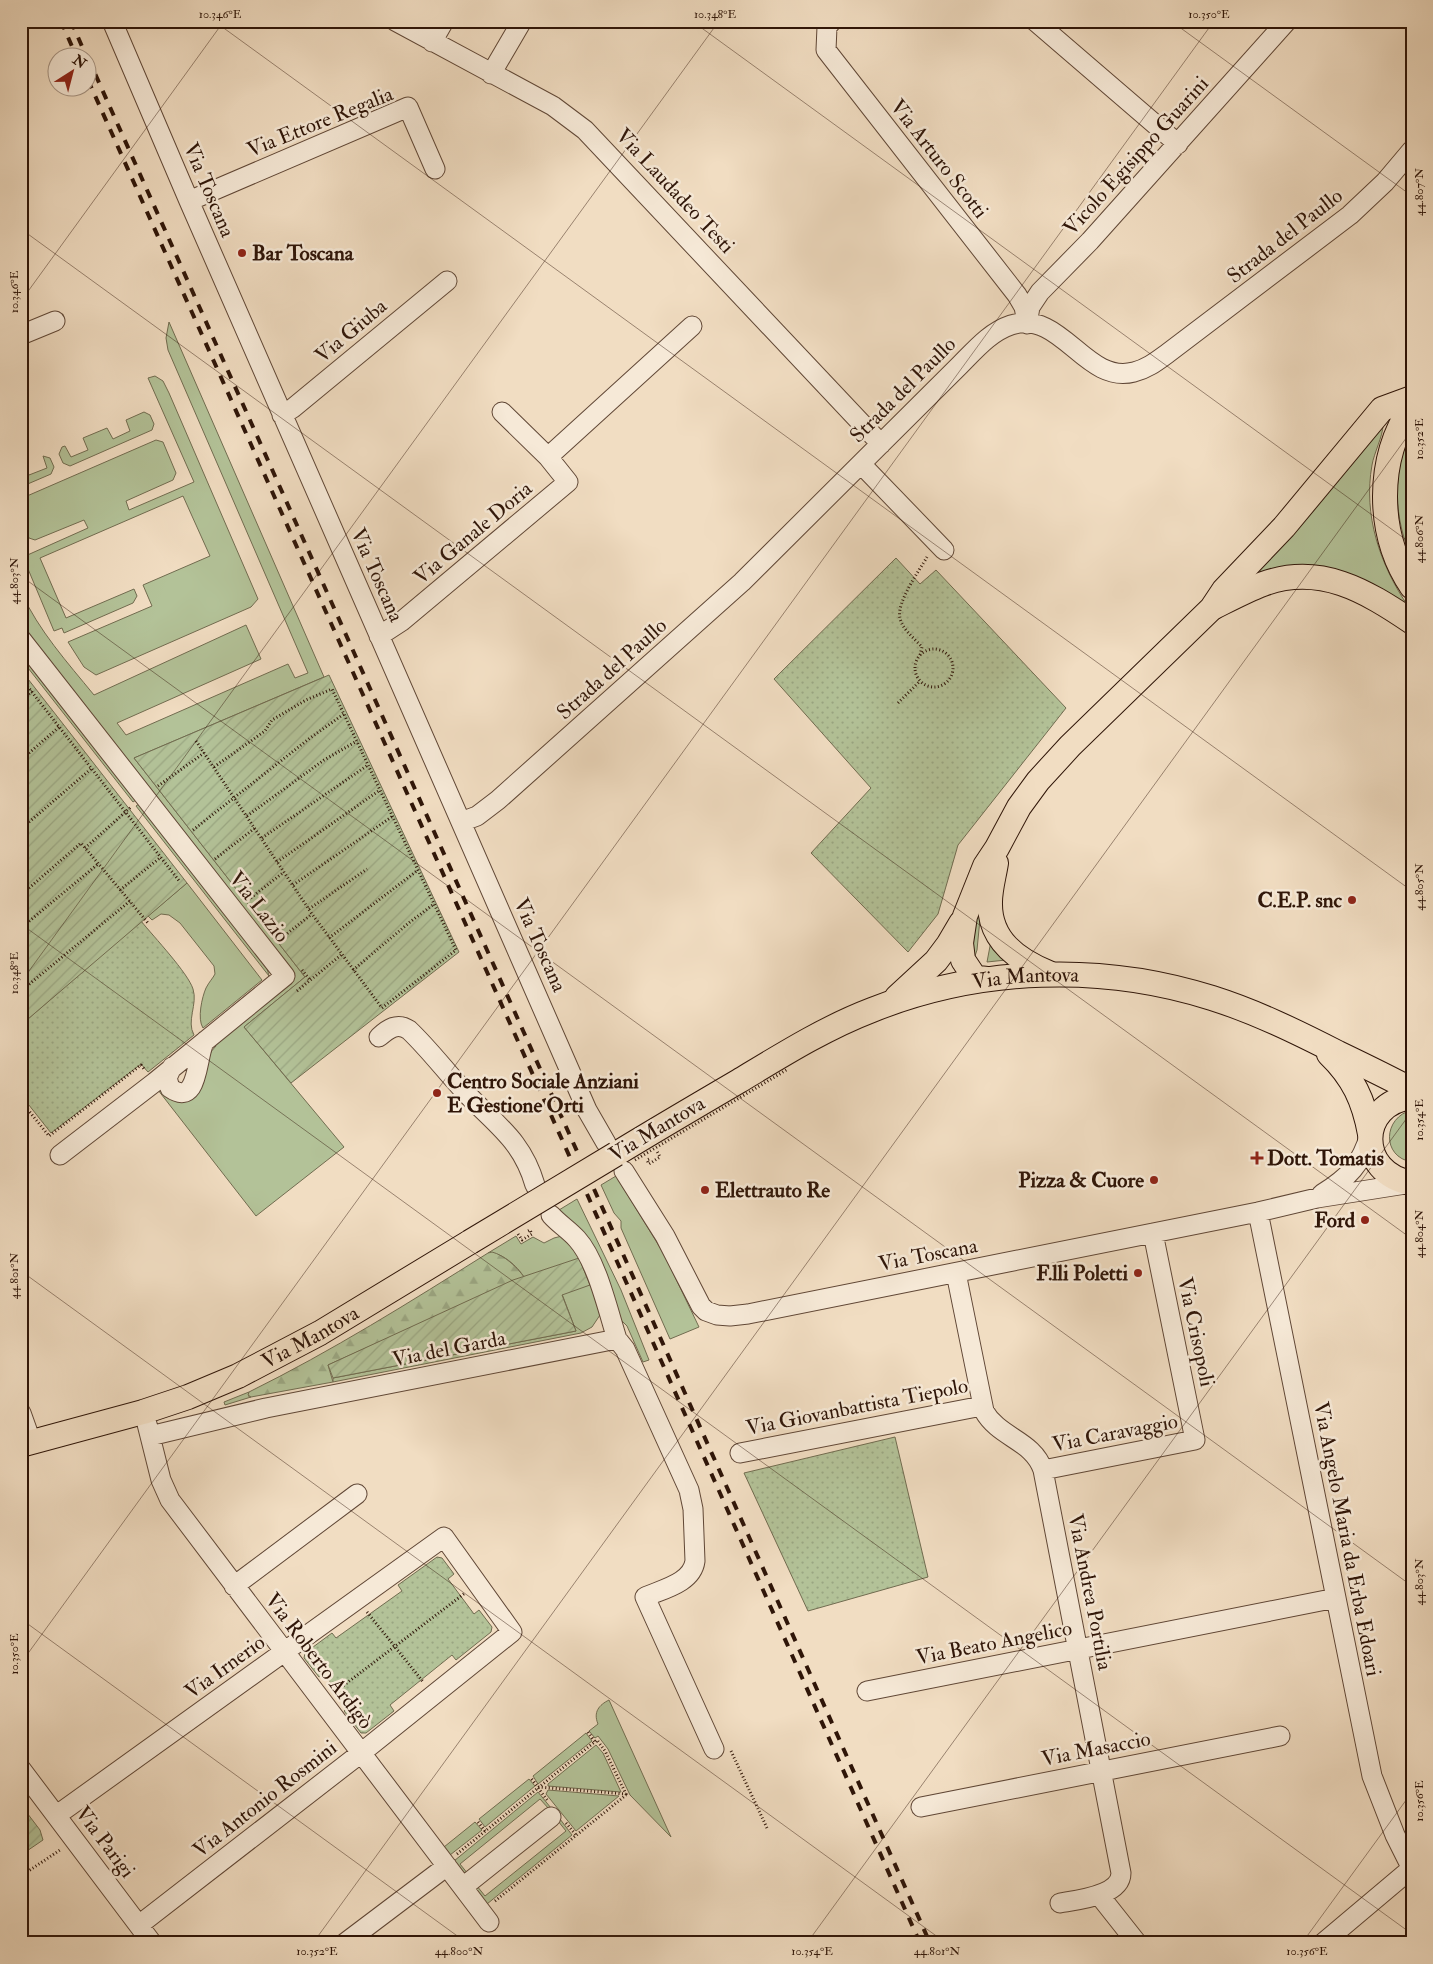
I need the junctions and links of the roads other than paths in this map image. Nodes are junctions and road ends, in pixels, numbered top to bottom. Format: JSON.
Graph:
{"nodes":[{"id":1,"x":395,"y":21,"type":"edge"},
{"id":2,"x":444,"y":21,"type":"edge"},
{"id":3,"x":522,"y":21,"type":"edge"},
{"id":4,"x":832,"y":21,"type":"edge"},
{"id":5,"x":1035,"y":21,"type":"edge"},
{"id":6,"x":1287,"y":21,"type":"edge"},
{"id":7,"x":112,"y":22,"type":"edge"},
{"id":8,"x":432,"y":42,"type":"junction"},
{"id":9,"x":491,"y":74,"type":"junction"},
{"id":10,"x":1178,"y":144,"type":"junction"},
{"id":11,"x":1412,"y":150,"type":"edge"},
{"id":12,"x":435,"y":169,"type":"dead end"},
{"id":13,"x":189,"y":201,"type":"junction"},
{"id":14,"x":447,"y":281,"type":"dead end"},
{"id":15,"x":55,"y":321,"type":"dead end"},
{"id":16,"x":1027,"y":324,"type":"junction"},
{"id":17,"x":692,"y":326,"type":"dead end"},
{"id":18,"x":21,"y":335,"type":"edge"},
{"id":19,"x":1412,"y":398,"type":"edge"},
{"id":20,"x":1412,"y":406,"type":"edge"},
{"id":21,"x":502,"y":412,"type":"dead end"},
{"id":22,"x":282,"y":414,"type":"junction"},
{"id":23,"x":881,"y":444,"type":"junction"},
{"id":24,"x":548,"y":457,"type":"junction"},
{"id":25,"x":861,"y":464,"type":"junction"},
{"id":26,"x":940,"y":546,"type":"road end"},
{"id":27,"x":1412,"y":587,"type":"edge"},
{"id":28,"x":1209,"y":611,"type":"junction"},
{"id":29,"x":1412,"y":622,"type":"edge"},
{"id":30,"x":380,"y":636,"type":"junction"},
{"id":31,"x":21,"y":639,"type":"edge"},
{"id":32,"x":461,"y":822,"type":"junction"},
{"id":33,"x":999,"y":845,"type":"junction"},
{"id":34,"x":965,"y":916,"type":"junction"},
{"id":35,"x":1056,"y":975,"type":"junction"},
{"id":36,"x":988,"y":979,"type":"junction"},
{"id":37,"x":885,"y":1005,"type":"junction"},
{"id":38,"x":378,"y":1037,"type":"dead end"},
{"id":39,"x":206,"y":1040,"type":"junction"},
{"id":40,"x":1314,"y":1041,"type":"junction"},
{"id":41,"x":172,"y":1067,"type":"junction"},
{"id":42,"x":1412,"y":1090,"type":"edge"},
{"id":43,"x":1412,"y":1097,"type":"edge"},
{"id":44,"x":1370,"y":1134,"type":"junction"},
{"id":45,"x":606,"y":1143,"type":"dead end"},
{"id":46,"x":60,"y":1155,"type":"dead end"},
{"id":47,"x":624,"y":1171,"type":"dead end"},
{"id":48,"x":535,"y":1184,"type":"dead end"},
{"id":49,"x":1412,"y":1184,"type":"edge"},
{"id":50,"x":1317,"y":1198,"type":"junction"},
{"id":51,"x":1258,"y":1212,"type":"junction"},
{"id":52,"x":551,"y":1215,"type":"dead end"},
{"id":53,"x":1153,"y":1233,"type":"junction"},
{"id":54,"x":956,"y":1273,"type":"junction"},
{"id":55,"x":617,"y":1339,"type":"junction"},
{"id":56,"x":982,"y":1406,"type":"junction"},
{"id":57,"x":143,"y":1412,"type":"junction"},
{"id":58,"x":21,"y":1413,"type":"edge"},
{"id":59,"x":150,"y":1436,"type":"junction"},
{"id":60,"x":1195,"y":1440,"type":"joint"},
{"id":61,"x":24,"y":1443,"type":"edge"},
{"id":62,"x":740,"y":1453,"type":"dead end"},
{"id":63,"x":1043,"y":1470,"type":"junction"},
{"id":64,"x":358,"y":1494,"type":"dead end"},
{"id":65,"x":234,"y":1586,"type":"junction"},
{"id":66,"x":1336,"y":1598,"type":"junction"},
{"id":67,"x":512,"y":1632,"type":"joint"},
{"id":68,"x":1078,"y":1649,"type":"junction"},
{"id":69,"x":284,"y":1652,"type":"junction"},
{"id":70,"x":867,"y":1691,"type":"dead end"},
{"id":71,"x":1280,"y":1736,"type":"dead end"},
{"id":72,"x":722,"y":1748,"type":"road end"},
{"id":73,"x":361,"y":1753,"type":"junction"},
{"id":74,"x":21,"y":1769,"type":"edge"},
{"id":75,"x":1101,"y":1771,"type":"junction"},
{"id":76,"x":921,"y":1807,"type":"dead end"},
{"id":77,"x":57,"y":1815,"type":"junction"},
{"id":78,"x":550,"y":1817,"type":"dead end"},
{"id":79,"x":446,"y":1865,"type":"junction"},
{"id":80,"x":1412,"y":1868,"type":"edge"},
{"id":81,"x":463,"y":1888,"type":"junction"},
{"id":82,"x":1101,"y":1894,"type":"junction"},
{"id":83,"x":1060,"y":1903,"type":"dead end"},
{"id":84,"x":485,"y":1917,"type":"road end"},
{"id":85,"x":139,"y":1925,"type":"junction"},
{"id":86,"x":152,"y":1943,"type":"edge"},
{"id":87,"x":345,"y":1943,"type":"edge"},
{"id":88,"x":1137,"y":1943,"type":"edge"},
{"id":89,"x":1323,"y":1943,"type":"edge"}],
"edges":[{"from":1,"to":8,"type":"street","name":"Via Laudadeo Testi"},
{"from":2,"to":8,"type":"street"},
{"from":3,"to":9,"type":"street"},
{"from":4,"to":16,"type":"street","name":"Via Arturo Scotti"},
{"from":5,"to":10,"type":"street"},
{"from":6,"to":10,"type":"street","name":"Vicolo Egisippo Guarini"},
{"from":7,"to":13,"type":"street","name":"Via Toscana"},
{"from":8,"to":9,"type":"street","name":"Via Laudadeo Testi"},
{"from":9,"to":23,"type":"street","name":"Via Laudadeo Testi"},
{"from":10,"to":16,"type":"street","name":"Vicolo Egisippo Guarini"},
{"from":11,"to":16,"type":"street","name":"Strada del Paullo"},
{"from":12,"to":13,"type":"street","name":"Via Ettore Regalia"},
{"from":13,"to":22,"type":"street","name":"Via Toscana"},
{"from":14,"to":22,"type":"street","name":"Via Giuba"},
{"from":15,"to":18,"type":"street"},
{"from":16,"to":23,"type":"street","name":"Strada del Paullo"},
{"from":17,"to":24,"type":"street"},
{"from":19,"to":28,"type":"main road"},
{"from":20,"to":27,"type":"main road"},
{"from":21,"to":24,"type":"street","name":"Via Ganale Doria"},
{"from":22,"to":30,"type":"street","name":"Via Toscana"},
{"from":23,"to":25,"type":"street","name":"Strada del Paullo"},
{"from":24,"to":30,"type":"street","name":"Via Ganale Doria"},
{"from":25,"to":26,"type":"street"},
{"from":25,"to":32,"type":"street","name":"Strada del Paullo"},
{"from":28,"to":29,"type":"main road"},
{"from":28,"to":33,"type":"main road"},
{"from":30,"to":32,"type":"street","name":"Via Toscana"},
{"from":31,"to":39,"type":"street","name":"Via Lazio"},
{"from":32,"to":45,"type":"street","name":"Via Toscana"},
{"from":33,"to":34,"type":"main road"},
{"from":33,"to":35,"type":"main road"},
{"from":34,"to":36,"type":"main road"},
{"from":34,"to":37,"type":"main road"},
{"from":35,"to":36,"type":"main road","name":"Via Mantova"},
{"from":35,"to":40,"type":"main road","name":"Via Mantova"},
{"from":36,"to":37,"type":"main road","name":"Via Mantova"},
{"from":37,"to":57,"type":"main road","name":"Via Mantova","bridge":true},
{"from":38,"to":48,"type":"street"},
{"from":39,"to":41,"type":"street","name":"Via Lazio"},
{"from":39,"to":41,"type":"street"},
{"from":40,"to":42,"type":"main road","name":"Via Mantova"},
{"from":40,"to":44,"type":"main road","name":"Via Mantova"},
{"from":41,"to":46,"type":"street","name":"Via Lazio"},
{"from":43,"to":44,"type":"main road"},
{"from":44,"to":49,"type":"main road","name":"Via Mantova"},
{"from":44,"to":50,"type":"street","name":"Via Toscana"},
{"from":47,"to":54,"type":"street","name":"Via Toscana"},
{"from":49,"to":50,"type":"street","name":"Via Toscana"},
{"from":50,"to":51,"type":"street","name":"Via Toscana"},
{"from":51,"to":53,"type":"street","name":"Via Toscana"},
{"from":51,"to":66,"type":"street","name":"Via Angelo Maria da Erba Edoari"},
{"from":52,"to":55,"type":"street"},
{"from":53,"to":54,"type":"street","name":"Via Toscana"},
{"from":53,"to":60,"type":"street","name":"Via Crisopoli"},
{"from":54,"to":56,"type":"street","name":"Via Andrea Portilia"},
{"from":55,"to":59,"type":"street","name":"Via del Garda"},
{"from":55,"to":72,"type":"street"},
{"from":56,"to":62,"type":"street","name":"Via Giovanbattista Tiepolo"},
{"from":56,"to":63,"type":"street","name":"Via Andrea Portilia"},
{"from":57,"to":59,"type":"street","name":"Via Roberto Ardigò"},
{"from":57,"to":61,"type":"main road","name":"Via Mantova"},
{"from":58,"to":61,"type":"street","name":"Via Mantova"},
{"from":59,"to":65,"type":"street","name":"Via Roberto Ardigò"},
{"from":60,"to":63,"type":"street","name":"Via Caravaggio"},
{"from":63,"to":68,"type":"street","name":"Via Andrea Portilia"},
{"from":64,"to":65,"type":"street"},
{"from":65,"to":69,"type":"street","name":"Via Roberto Ardigò"},
{"from":66,"to":68,"type":"street","name":"Via Beato Angelico"},
{"from":66,"to":80,"type":"street","name":"Via Angelo Maria da Erba Edoari"},
{"from":67,"to":69,"type":"street","name":"Via Irnerio"},
{"from":67,"to":73,"type":"street","name":"Via Antonio Rosmini"},
{"from":68,"to":70,"type":"street","name":"Via Beato Angelico"},
{"from":68,"to":75,"type":"street","name":"Via Andrea Portilia"},
{"from":69,"to":73,"type":"street","name":"Via Roberto Ardigò"},
{"from":69,"to":77,"type":"street","name":"Via Irnerio"},
{"from":71,"to":75,"type":"street","name":"Via Masaccio"},
{"from":73,"to":79,"type":"street","name":"Via Roberto Ardigò"},
{"from":73,"to":85,"type":"street","name":"Via Antonio Rosmini"},
{"from":74,"to":77,"type":"street","name":"Via Parigi"},
{"from":75,"to":76,"type":"street","name":"Via Masaccio"},
{"from":75,"to":82,"type":"street","name":"Via Andrea Portilia"},
{"from":77,"to":85,"type":"street","name":"Via Parigi"},
{"from":78,"to":81,"type":"street"},
{"from":79,"to":81,"type":"street","name":"Via Roberto Ardigò"},
{"from":79,"to":87,"type":"street"},
{"from":80,"to":89,"type":"street"},
{"from":81,"to":84,"type":"street","name":"Via Roberto Ardigò"},
{"from":82,"to":83,"type":"street","name":"Via Andrea Portilia"},
{"from":82,"to":88,"type":"street"},
{"from":85,"to":86,"type":"street","name":"Via Parigi"}]}
